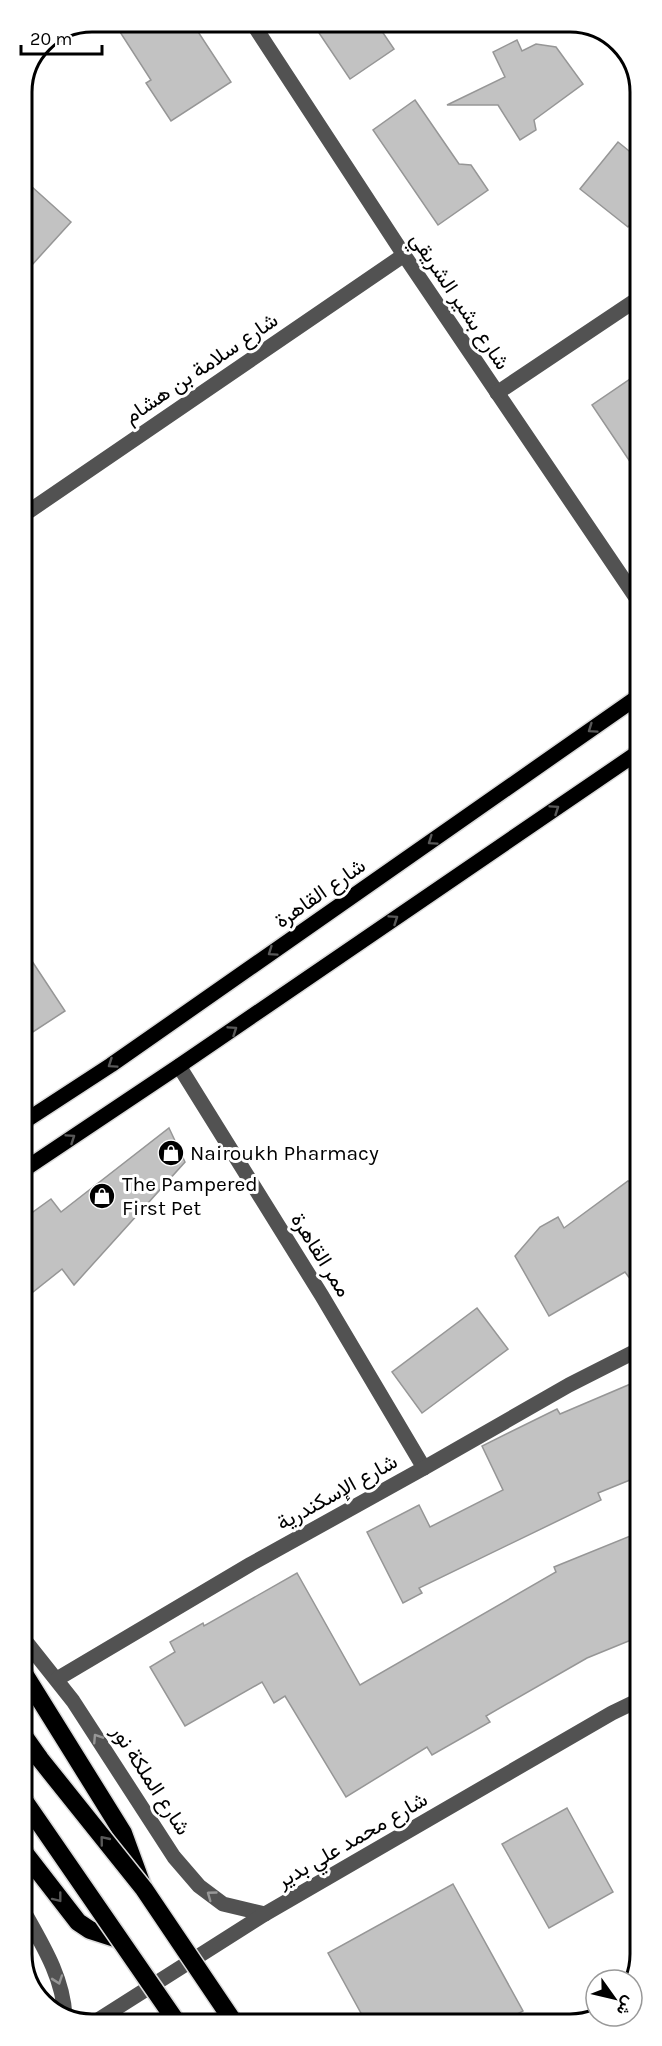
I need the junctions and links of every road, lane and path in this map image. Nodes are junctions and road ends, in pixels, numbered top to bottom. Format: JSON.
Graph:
{"nodes":[{"id":1,"x":258,"y":32,"type":"edge"},
{"id":2,"x":404,"y":255,"type":"junction"},
{"id":3,"x":630,"y":304,"type":"edge"},
{"id":4,"x":497,"y":393,"type":"junction"},
{"id":5,"x":32,"y":509,"type":"edge"},
{"id":6,"x":630,"y":589,"type":"edge"},
{"id":7,"x":630,"y":702,"type":"edge"},
{"id":8,"x":630,"y":757,"type":"edge"},
{"id":9,"x":179,"y":1066,"type":"junction"},
{"id":10,"x":32,"y":1116,"type":"edge"},
{"id":11,"x":32,"y":1164,"type":"edge"},
{"id":12,"x":630,"y":1354,"type":"edge"},
{"id":13,"x":424,"y":1468,"type":"junction"},
{"id":14,"x":32,"y":1649,"type":"edge"},
{"id":15,"x":57,"y":1679,"type":"junction"},
{"id":16,"x":32,"y":1686,"type":"edge"},
{"id":17,"x":630,"y":1704,"type":"edge"},
{"id":18,"x":32,"y":1748,"type":"edge"},
{"id":19,"x":32,"y":1811,"type":"edge"},
{"id":20,"x":32,"y":1863,"type":"edge"},
{"id":21,"x":144,"y":1889,"type":"junction"},
{"id":22,"x":265,"y":1914,"type":"junction"},
{"id":23,"x":32,"y":1926,"type":"edge"},
{"id":24,"x":118,"y":1939,"type":"junction"},
{"id":25,"x":65,"y":2008,"type":"edge"},
{"id":26,"x":107,"y":2014,"type":"edge"},
{"id":27,"x":171,"y":2014,"type":"edge"},
{"id":28,"x":228,"y":2014,"type":"edge"}],
"edges":[{"from":1,"to":2,"type":"street","name":"شارع بشير الشريقي"},
{"from":2,"to":4,"type":"street","name":"شارع بشير الشريقي"},
{"from":2,"to":5,"type":"street","name":"شارع سلامة بن هشام"},
{"from":3,"to":4,"type":"street"},
{"from":4,"to":6,"type":"street","name":"شارع بشير الشريقي"},
{"from":7,"to":10,"type":"main road","name":"شارع القاهرة","one_way":true},
{"from":9,"to":8,"type":"main road","one_way":true},
{"from":11,"to":9,"type":"main road","one_way":true},
{"from":9,"to":13,"type":"street","name":"ممر القاهرة"},
{"from":12,"to":13,"type":"street","name":"شارع الإسكندرية"},
{"from":13,"to":15,"type":"street","name":"شارع الإسكندرية"},
{"from":14,"to":15,"type":"street","name":"شارع الملكة نور"},
{"from":22,"to":15,"type":"street","name":"شارع الملكة نور","one_way":true},
{"from":16,"to":21,"type":"highway"},
{"from":17,"to":22,"type":"street","name":"شارع محمد علي بدير"},
{"from":21,"to":18,"type":"highway","one_way":true,"bridge":true},
{"from":19,"to":24,"type":"highway","bridge":true},
{"from":20,"to":24,"type":"highway","one_way":true},
{"from":21,"to":28,"type":"highway","bridge":true},
{"from":22,"to":26,"type":"street","name":"شارع محمد علي بدير"},
{"from":23,"to":25,"type":"street","one_way":true},
{"from":24,"to":27,"type":"highway","bridge":true}]}
